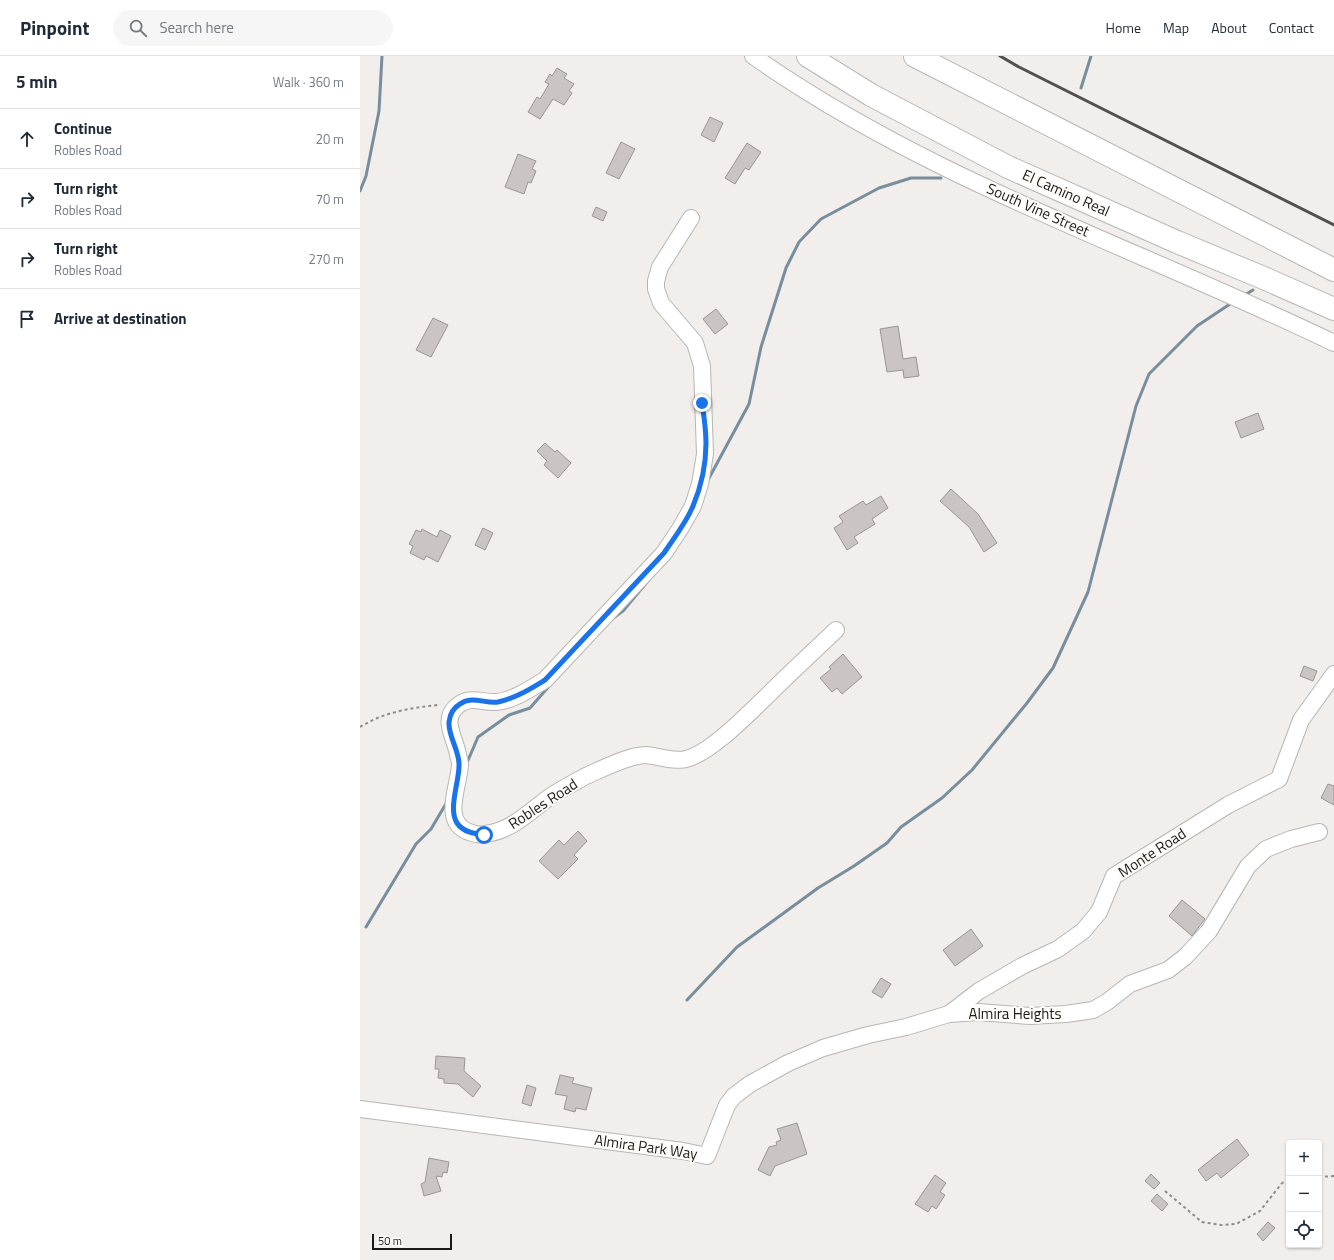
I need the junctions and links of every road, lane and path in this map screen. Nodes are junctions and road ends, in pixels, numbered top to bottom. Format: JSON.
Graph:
{"nodes":[{"id":1,"x":753,"y":56,"type":"edge"},
{"id":2,"x":808,"y":56,"type":"edge"},
{"id":3,"x":915,"y":56,"type":"edge"},
{"id":4,"x":692,"y":218,"type":"dead end"},
{"id":5,"x":1334,"y":270,"type":"edge"},
{"id":6,"x":1334,"y":309,"type":"edge"},
{"id":7,"x":1334,"y":343,"type":"edge"},
{"id":8,"x":836,"y":630,"type":"dead end"},
{"id":9,"x":1334,"y":674,"type":"edge"},
{"id":10,"x":452,"y":711,"type":"junction"},
{"id":11,"x":360,"y":727,"type":"edge"},
{"id":12,"x":1318,"y":832,"type":"dead end"},
{"id":13,"x":949,"y":1014,"type":"junction"},
{"id":14,"x":360,"y":1109,"type":"edge"},
{"id":15,"x":1334,"y":1176,"type":"edge"},
{"id":16,"x":1322,"y":1177,"type":"edge"},
{"id":17,"x":1286,"y":1182,"type":"edge"},
{"id":18,"x":1164,"y":1192,"type":"dead end"}],
"edges":[{"from":1,"to":7,"type":"street","name":"South Vine Street"},
{"from":2,"to":6,"type":"highway","name":"El Camino Real"},
{"from":3,"to":5,"type":"highway"},
{"from":4,"to":10,"type":"street"},
{"from":8,"to":10,"type":"street","name":"Robles Road"},
{"from":9,"to":13,"type":"street","name":"Monte Road"},
{"from":10,"to":11,"type":"path"},
{"from":12,"to":13,"type":"street","name":"Almira Heights"},
{"from":13,"to":14,"type":"street","name":"Almira Park Way"},
{"from":15,"to":16,"type":"path"},
{"from":17,"to":18,"type":"path"}]}
